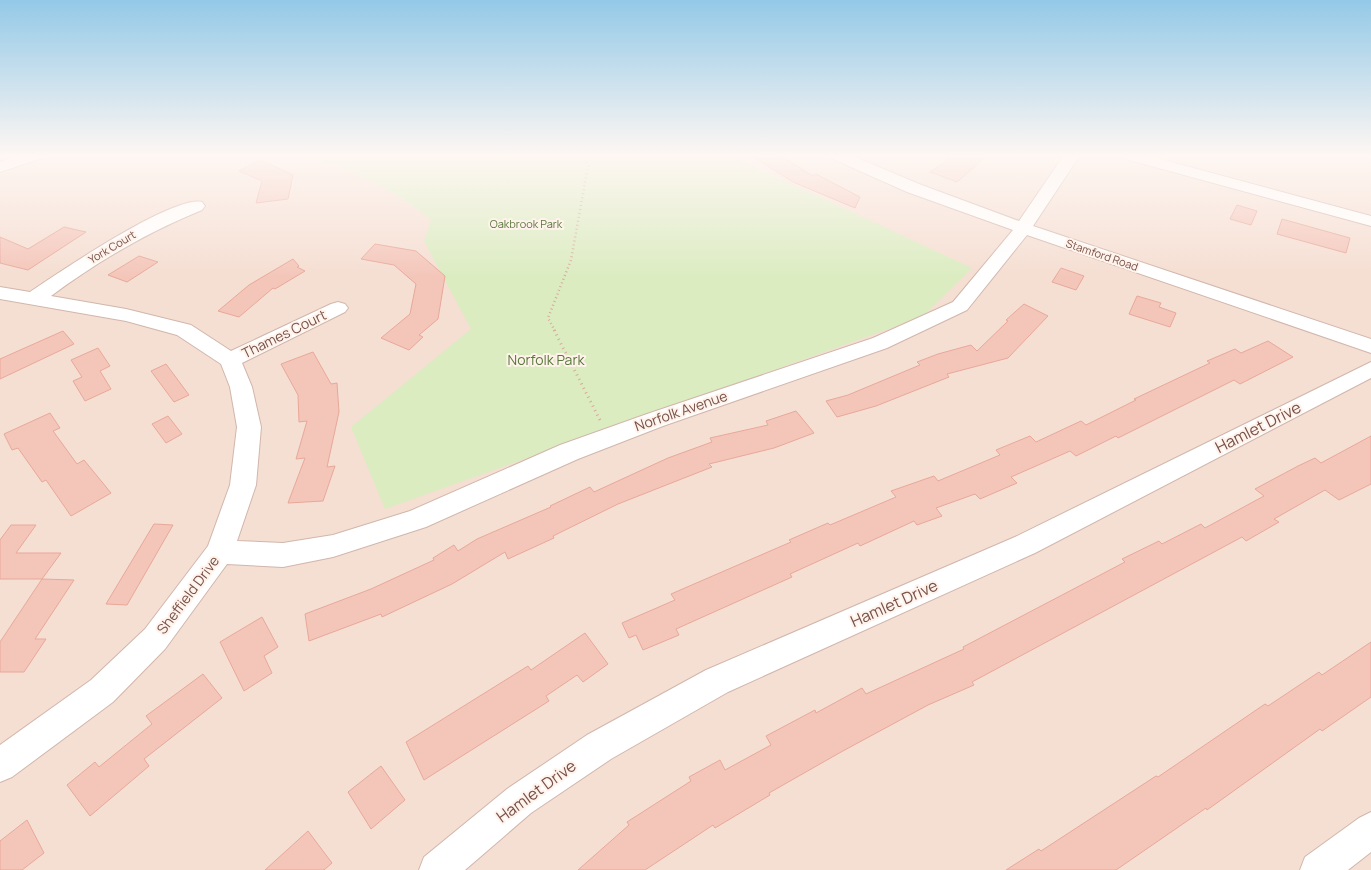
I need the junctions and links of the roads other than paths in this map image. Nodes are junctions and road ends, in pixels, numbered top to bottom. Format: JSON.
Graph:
{"nodes":[{"id":1,"x":934,"y":196,"type":"edge"},
{"id":2,"x":1045,"y":196,"type":"edge"},
{"id":3,"x":1277,"y":196,"type":"edge"},
{"id":4,"x":196,"y":206,"type":"dead end"},
{"id":5,"x":1371,"y":221,"type":"edge"},
{"id":6,"x":1023,"y":228,"type":"junction"},
{"id":7,"x":0,"y":293,"type":"edge"},
{"id":8,"x":33,"y":298,"type":"junction"},
{"id":9,"x":338,"y":308,"type":"dead end"},
{"id":10,"x":1371,"y":346,"type":"edge"},
{"id":11,"x":230,"y":360,"type":"junction"},
{"id":12,"x":1371,"y":369,"type":"edge"},
{"id":13,"x":220,"y":552,"type":"junction"},
{"id":14,"x":0,"y":766,"type":"edge"},
{"id":15,"x":1371,"y":830,"type":"edge"},
{"id":16,"x":437,"y":870,"type":"edge"},
{"id":17,"x":1318,"y":870,"type":"edge"}],
"edges":[{"from":1,"to":6,"type":"street","name":"Stamford Road"},
{"from":2,"to":6,"type":"street","name":"Norfolk Avenue"},
{"from":3,"to":5,"type":"street"},
{"from":4,"to":8,"type":"street","name":"York Court"},
{"from":6,"to":10,"type":"street","name":"Stamford Road"},
{"from":6,"to":13,"type":"street","name":"Norfolk Avenue"},
{"from":7,"to":8,"type":"street"},
{"from":8,"to":11,"type":"street"},
{"from":9,"to":11,"type":"street","name":"Thames Court"},
{"from":11,"to":13,"type":"street","name":"Sheffield Drive"},
{"from":12,"to":16,"type":"street","name":"Hamlet Drive"},
{"from":13,"to":14,"type":"street","name":"Sheffield Drive"},
{"from":15,"to":17,"type":"street"}]}
